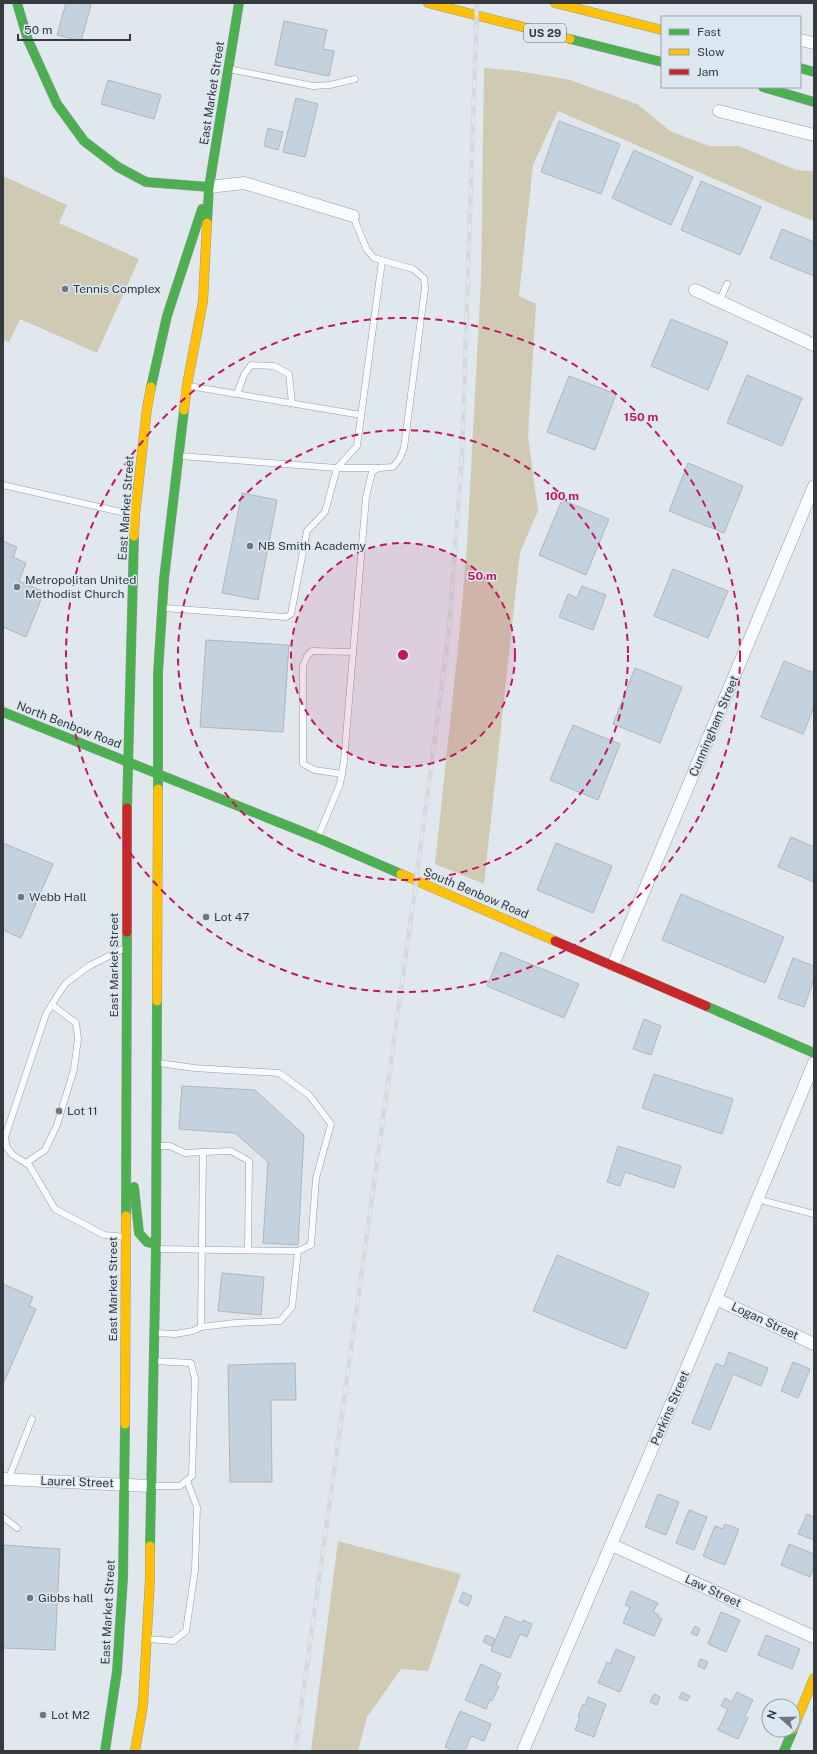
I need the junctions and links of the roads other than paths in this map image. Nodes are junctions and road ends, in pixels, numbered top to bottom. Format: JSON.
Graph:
{"nodes":[{"id":1,"x":17,"y":3,"type":"edge"},
{"id":2,"x":238,"y":3,"type":"edge"},
{"id":3,"x":428,"y":3,"type":"edge"},
{"id":4,"x":555,"y":3,"type":"edge"},
{"id":5,"x":661,"y":30,"type":"edge"},
{"id":6,"x":801,"y":40,"type":"edge"},
{"id":7,"x":814,"y":44,"type":"edge"},
{"id":8,"x":661,"y":62,"type":"edge"},
{"id":9,"x":801,"y":68,"type":"edge"},
{"id":10,"x":228,"y":69,"type":"junction"},
{"id":11,"x":814,"y":72,"type":"edge"},
{"id":12,"x":355,"y":79,"type":"dead end"},
{"id":13,"x":766,"y":88,"type":"edge"},
{"id":14,"x":814,"y":102,"type":"edge"},
{"id":15,"x":719,"y":111,"type":"dead end"},
{"id":16,"x":814,"y":135,"type":"edge"},
{"id":17,"x":209,"y":187,"type":"junction"},
{"id":18,"x":353,"y":216,"type":"joint"},
{"id":19,"x":382,"y":261,"type":"junction"},
{"id":20,"x":727,"y":284,"type":"dead end"},
{"id":21,"x":695,"y":290,"type":"dead end"},
{"id":22,"x":719,"y":302,"type":"junction"},
{"id":23,"x":814,"y":345,"type":"edge"},
{"id":24,"x":187,"y":386,"type":"junction"},
{"id":25,"x":237,"y":394,"type":"junction"},
{"id":26,"x":292,"y":403,"type":"junction"},
{"id":27,"x":361,"y":415,"type":"junction"},
{"id":28,"x":178,"y":456,"type":"junction"},
{"id":29,"x":336,"y":468,"type":"junction"},
{"id":30,"x":378,"y":468,"type":"junction"},
{"id":31,"x":3,"y":485,"type":"edge"},
{"id":32,"x":814,"y":486,"type":"edge"},
{"id":33,"x":135,"y":515,"type":"junction"},
{"id":34,"x":162,"y":608,"type":"junction"},
{"id":35,"x":353,"y":652,"type":"junction"},
{"id":36,"x":3,"y":712,"type":"edge"},
{"id":37,"x":127,"y":761,"type":"junction"},
{"id":38,"x":157,"y":773,"type":"junction"},
{"id":39,"x":342,"y":774,"type":"junction"},
{"id":40,"x":318,"y":838,"type":"junction"},
{"id":41,"x":126,"y":947,"type":"junction"},
{"id":42,"x":613,"y":965,"type":"junction"},
{"id":43,"x":52,"y":1005,"type":"junction"},
{"id":44,"x":814,"y":1053,"type":"edge"},
{"id":45,"x":157,"y":1063,"type":"junction"},
{"id":46,"x":814,"y":1063,"type":"edge"},
{"id":47,"x":125,"y":1122,"type":"junction"},
{"id":48,"x":156,"y":1146,"type":"junction"},
{"id":49,"x":203,"y":1152,"type":"junction"},
{"id":50,"x":26,"y":1163,"type":"junction"},
{"id":51,"x":758,"y":1199,"type":"junction"},
{"id":52,"x":814,"y":1214,"type":"edge"},
{"id":53,"x":125,"y":1237,"type":"junction"},
{"id":54,"x":156,"y":1246,"type":"junction"},
{"id":55,"x":202,"y":1249,"type":"junction"},
{"id":56,"x":248,"y":1250,"type":"junction"},
{"id":57,"x":298,"y":1251,"type":"junction"},
{"id":58,"x":716,"y":1299,"type":"junction"},
{"id":59,"x":200,"y":1327,"type":"junction"},
{"id":60,"x":154,"y":1332,"type":"junction"},
{"id":61,"x":814,"y":1344,"type":"edge"},
{"id":62,"x":153,"y":1361,"type":"junction"},
{"id":63,"x":32,"y":1418,"type":"dead end"},
{"id":64,"x":5,"y":1480,"type":"edge"},
{"id":65,"x":187,"y":1481,"type":"junction"},
{"id":66,"x":124,"y":1484,"type":"junction"},
{"id":67,"x":150,"y":1486,"type":"junction"},
{"id":68,"x":3,"y":1517,"type":"edge"},
{"id":69,"x":17,"y":1528,"type":"dead end"},
{"id":70,"x":612,"y":1545,"type":"junction"},
{"id":71,"x":814,"y":1637,"type":"edge"},
{"id":72,"x":146,"y":1639,"type":"junction"},
{"id":73,"x":814,"y":1678,"type":"edge"},
{"id":74,"x":801,"y":1710,"type":"edge"},
{"id":75,"x":789,"y":1738,"type":"edge"},
{"id":76,"x":105,"y":1751,"type":"edge"},
{"id":77,"x":135,"y":1751,"type":"edge"},
{"id":78,"x":523,"y":1751,"type":"edge"},
{"id":79,"x":784,"y":1751,"type":"edge"}],
"edges":[{"from":1,"to":17,"type":"main road"},
{"from":2,"to":10,"type":"main road","name":"East Market Street"},
{"from":3,"to":8,"type":"main road","number":"US 29"},
{"from":4,"to":5,"type":"main road","number":"US 29"},
{"from":6,"to":7,"type":"street"},
{"from":9,"to":11,"type":"main road"},
{"from":10,"to":12,"type":"lane"},
{"from":10,"to":17,"type":"main road","name":"East Market Street"},
{"from":13,"to":14,"type":"main road"},
{"from":15,"to":16,"type":"street"},
{"from":17,"to":18,"type":"street"},
{"from":17,"to":24,"type":"main road","name":"East Market Street"},
{"from":17,"to":33,"type":"main road","name":"East Market Street"},
{"from":18,"to":19,"type":"lane"},
{"from":19,"to":27,"type":"lane"},
{"from":19,"to":30,"type":"lane"},
{"from":20,"to":22,"type":"lane"},
{"from":21,"to":22,"type":"street"},
{"from":22,"to":23,"type":"street"},
{"from":24,"to":25,"type":"lane"},
{"from":24,"to":28,"type":"main road","name":"East Market Street"},
{"from":25,"to":26,"type":"lane"},
{"from":25,"to":26,"type":"lane"},
{"from":26,"to":27,"type":"lane"},
{"from":27,"to":29,"type":"lane"},
{"from":28,"to":29,"type":"lane"},
{"from":28,"to":34,"type":"main road","name":"East Market Street"},
{"from":29,"to":30,"type":"lane"},
{"from":29,"to":34,"type":"lane"},
{"from":30,"to":35,"type":"lane"},
{"from":31,"to":33,"type":"lane"},
{"from":32,"to":42,"type":"street","name":"Cunningham Street"},
{"from":33,"to":37,"type":"main road","name":"East Market Street"},
{"from":34,"to":38,"type":"main road","name":"East Market Street"},
{"from":35,"to":39,"type":"lane"},
{"from":35,"to":39,"type":"lane"},
{"from":36,"to":37,"type":"main road","name":"North Benbow Road"},
{"from":37,"to":38,"type":"main road","name":"South Benbow Road"},
{"from":37,"to":41,"type":"main road","name":"East Market Street"},
{"from":38,"to":40,"type":"main road","name":"South Benbow Road"},
{"from":38,"to":45,"type":"main road","name":"East Market Street"},
{"from":39,"to":40,"type":"lane"},
{"from":40,"to":42,"type":"main road","name":"South Benbow Road"},
{"from":41,"to":43,"type":"lane"},
{"from":41,"to":47,"type":"main road","name":"East Market Street"},
{"from":42,"to":44,"type":"main road","name":"South Benbow Road"},
{"from":43,"to":50,"type":"lane"},
{"from":43,"to":50,"type":"lane"},
{"from":45,"to":48,"type":"main road","name":"East Market Street"},
{"from":45,"to":57,"type":"lane"},
{"from":46,"to":51,"type":"street","name":"Perkins Street"},
{"from":47,"to":53,"type":"main road","name":"East Market Street"},
{"from":47,"to":54,"type":"main road"},
{"from":48,"to":49,"type":"lane"},
{"from":48,"to":54,"type":"main road","name":"East Market Street"},
{"from":49,"to":55,"type":"lane"},
{"from":49,"to":56,"type":"lane"},
{"from":50,"to":53,"type":"lane"},
{"from":51,"to":52,"type":"lane"},
{"from":51,"to":58,"type":"street","name":"Perkins Street"},
{"from":53,"to":66,"type":"main road","name":"East Market Street"},
{"from":54,"to":55,"type":"lane"},
{"from":54,"to":60,"type":"main road","name":"East Market Street"},
{"from":55,"to":56,"type":"lane"},
{"from":55,"to":59,"type":"lane"},
{"from":56,"to":57,"type":"lane"},
{"from":57,"to":59,"type":"lane"},
{"from":58,"to":61,"type":"street","name":"Logan Street"},
{"from":58,"to":70,"type":"street","name":"Perkins Street"},
{"from":59,"to":60,"type":"lane"},
{"from":60,"to":62,"type":"main road","name":"East Market Street"},
{"from":62,"to":65,"type":"lane"},
{"from":62,"to":67,"type":"main road","name":"East Market Street"},
{"from":63,"to":64,"type":"lane"},
{"from":64,"to":66,"type":"street","name":"Laurel Street"},
{"from":65,"to":67,"type":"lane"},
{"from":65,"to":72,"type":"lane"},
{"from":66,"to":67,"type":"street","name":"Laurel Street"},
{"from":66,"to":76,"type":"main road","name":"East Market Street"},
{"from":67,"to":72,"type":"main road","name":"East Market Street"},
{"from":68,"to":69,"type":"lane"},
{"from":70,"to":71,"type":"street","name":"Law Street"},
{"from":70,"to":78,"type":"street","name":"Perkins Street"},
{"from":72,"to":77,"type":"main road","name":"East Market Street"},
{"from":73,"to":74,"type":"main road"},
{"from":75,"to":79,"type":"main road"}]}
